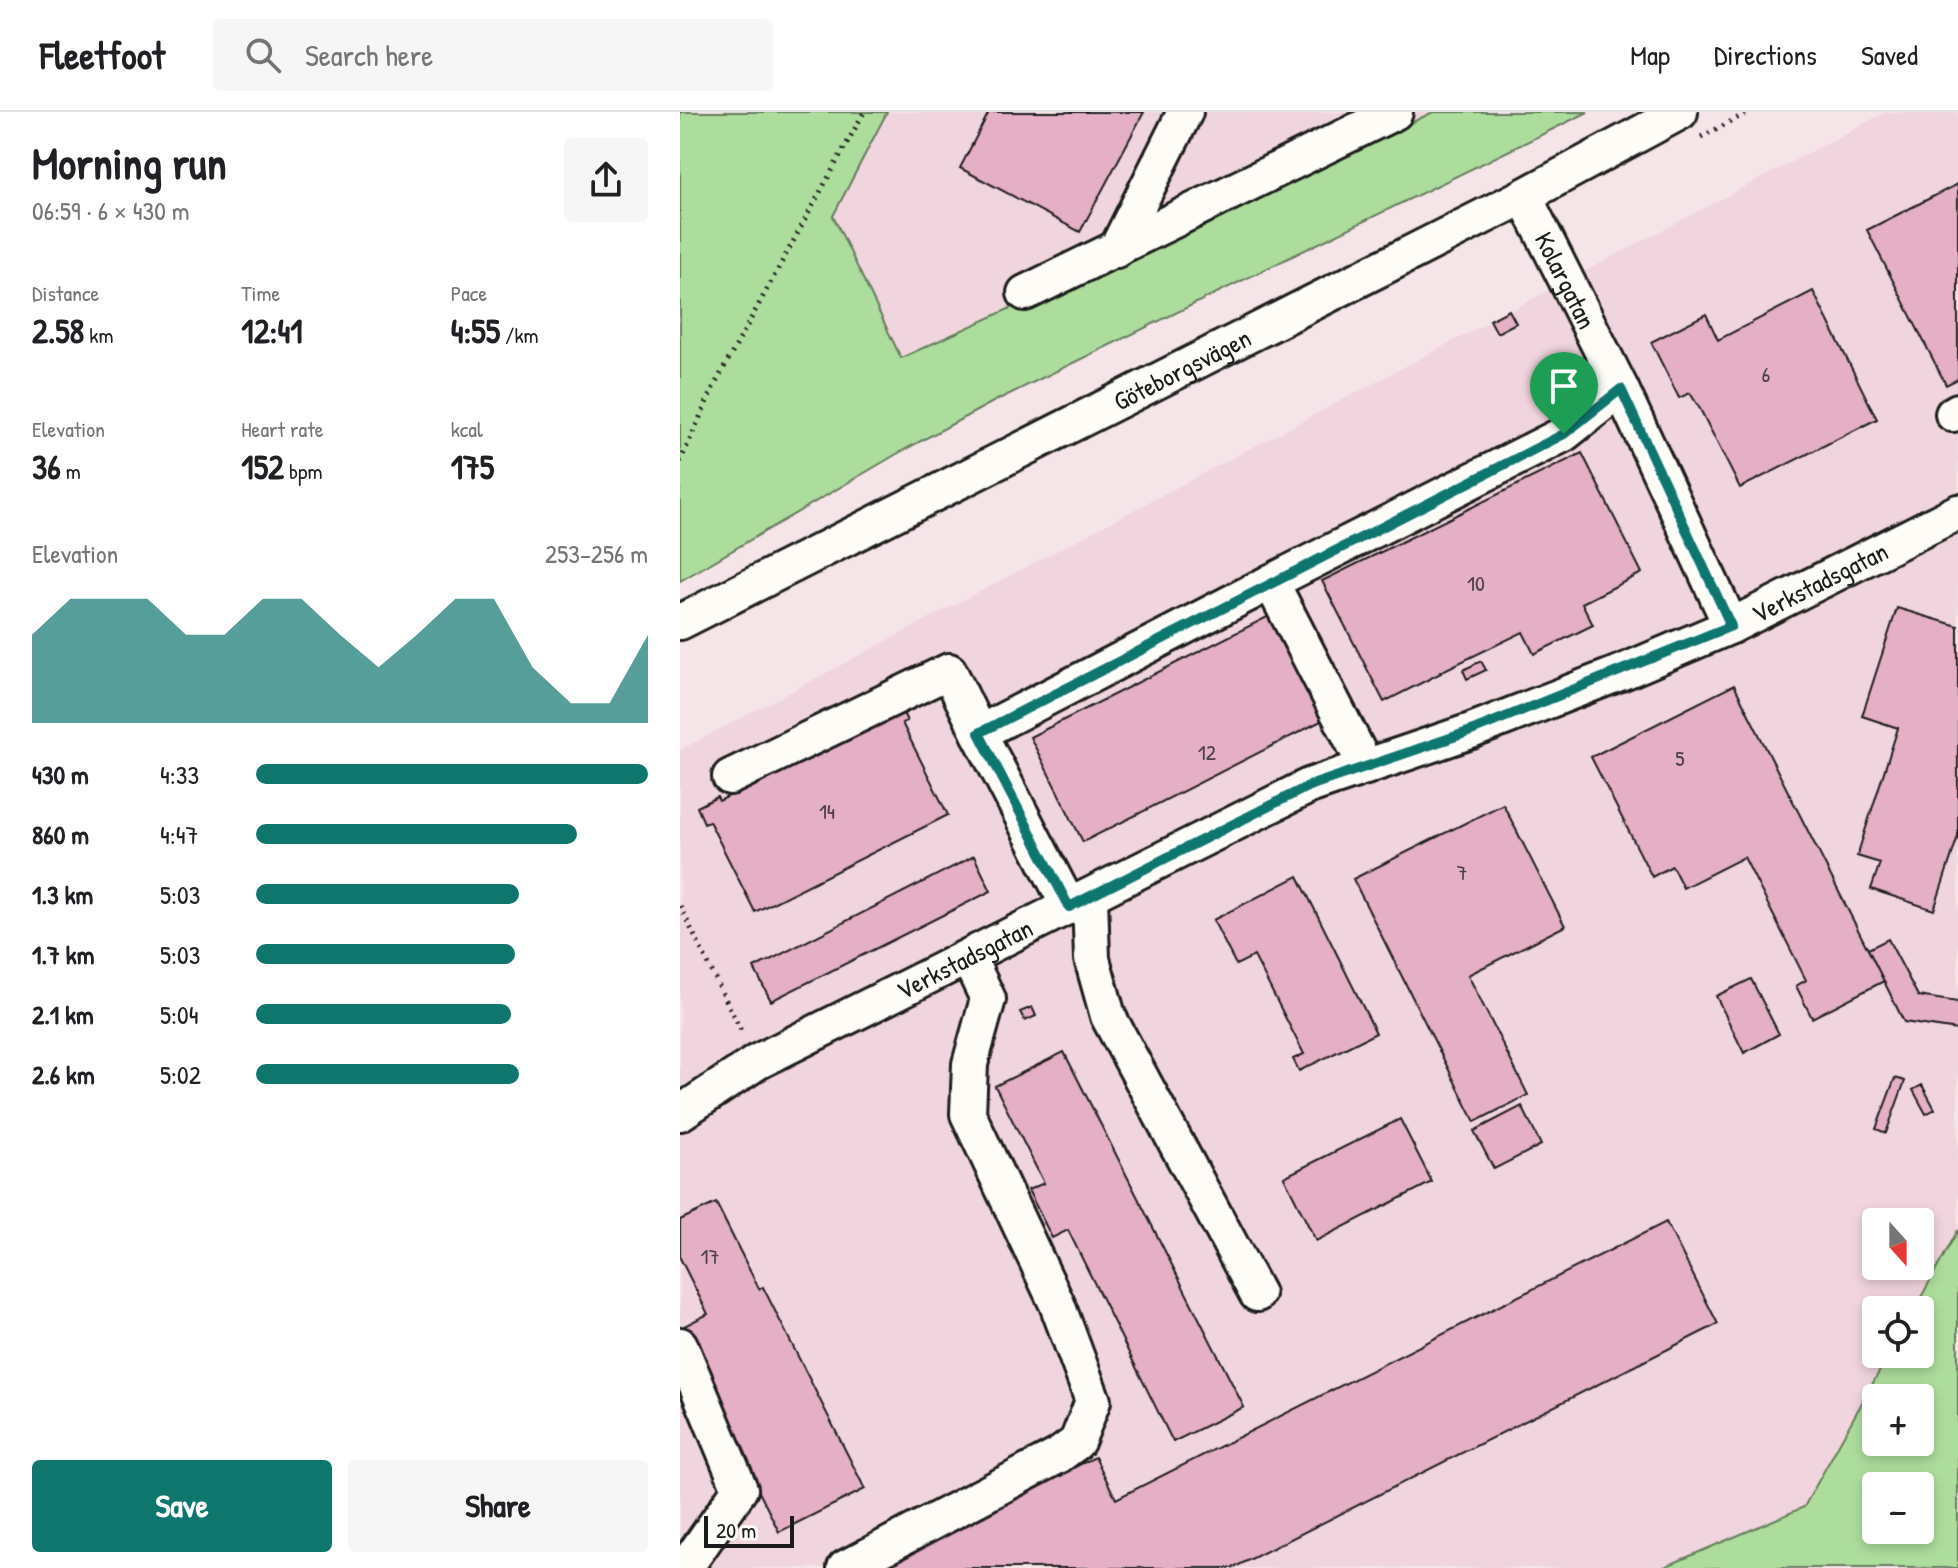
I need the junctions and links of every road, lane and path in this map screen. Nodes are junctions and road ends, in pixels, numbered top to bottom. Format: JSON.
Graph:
{"nodes":[{"id":1,"x":864,"y":112,"type":"edge"},
{"id":2,"x":1185,"y":112,"type":"edge"},
{"id":3,"x":1395,"y":112,"type":"edge"},
{"id":4,"x":1680,"y":112,"type":"edge"},
{"id":5,"x":1524,"y":196,"type":"junction"},
{"id":6,"x":1116,"y":250,"type":"junction"},
{"id":7,"x":1025,"y":293,"type":"dead end"},
{"id":8,"x":1621,"y":389,"type":"junction"},
{"id":9,"x":680,"y":462,"type":"edge"},
{"id":10,"x":1958,"y":512,"type":"edge"},
{"id":11,"x":1271,"y":582,"type":"junction"},
{"id":12,"x":680,"y":622,"type":"edge"},
{"id":13,"x":1731,"y":626,"type":"junction"},
{"id":14,"x":979,"y":733,"type":"junction"},
{"id":15,"x":1366,"y":767,"type":"junction"},
{"id":16,"x":730,"y":777,"type":"dead end"},
{"id":17,"x":1079,"y":902,"type":"junction"},
{"id":18,"x":680,"y":906,"type":"edge"},
{"id":19,"x":968,"y":957,"type":"junction"},
{"id":20,"x":757,"y":1062,"type":"junction"},
{"id":21,"x":680,"y":1113,"type":"edge"},
{"id":22,"x":1257,"y":1294,"type":"dead end"},
{"id":23,"x":680,"y":1345,"type":"edge"},
{"id":24,"x":685,"y":1568,"type":"edge"},
{"id":25,"x":845,"y":1568,"type":"edge"}],
"edges":[{"from":1,"to":9,"type":"path"},
{"from":2,"to":6,"type":"street"},
{"from":3,"to":6,"type":"street"},
{"from":4,"to":5,"type":"street","name":"Göteborgsvägen"},
{"from":5,"to":8,"type":"street","name":"Kolargatan"},
{"from":5,"to":12,"type":"street","name":"Göteborgsvägen"},
{"from":6,"to":7,"type":"street"},
{"from":8,"to":11,"type":"street"},
{"from":8,"to":13,"type":"street","name":"Kolargatan"},
{"from":10,"to":13,"type":"street","name":"Verkstadsgatan"},
{"from":11,"to":14,"type":"street"},
{"from":11,"to":15,"type":"street"},
{"from":13,"to":15,"type":"street","name":"Verkstadsgatan"},
{"from":14,"to":16,"type":"street"},
{"from":14,"to":17,"type":"street"},
{"from":15,"to":17,"type":"street","name":"Verkstadsgatan"},
{"from":17,"to":19,"type":"street","name":"Verkstadsgatan"},
{"from":17,"to":22,"type":"street"},
{"from":18,"to":20,"type":"path"},
{"from":19,"to":20,"type":"street","name":"Verkstadsgatan"},
{"from":19,"to":25,"type":"street"},
{"from":20,"to":21,"type":"street","name":"Verkstadsgatan"},
{"from":23,"to":24,"type":"street"}]}
